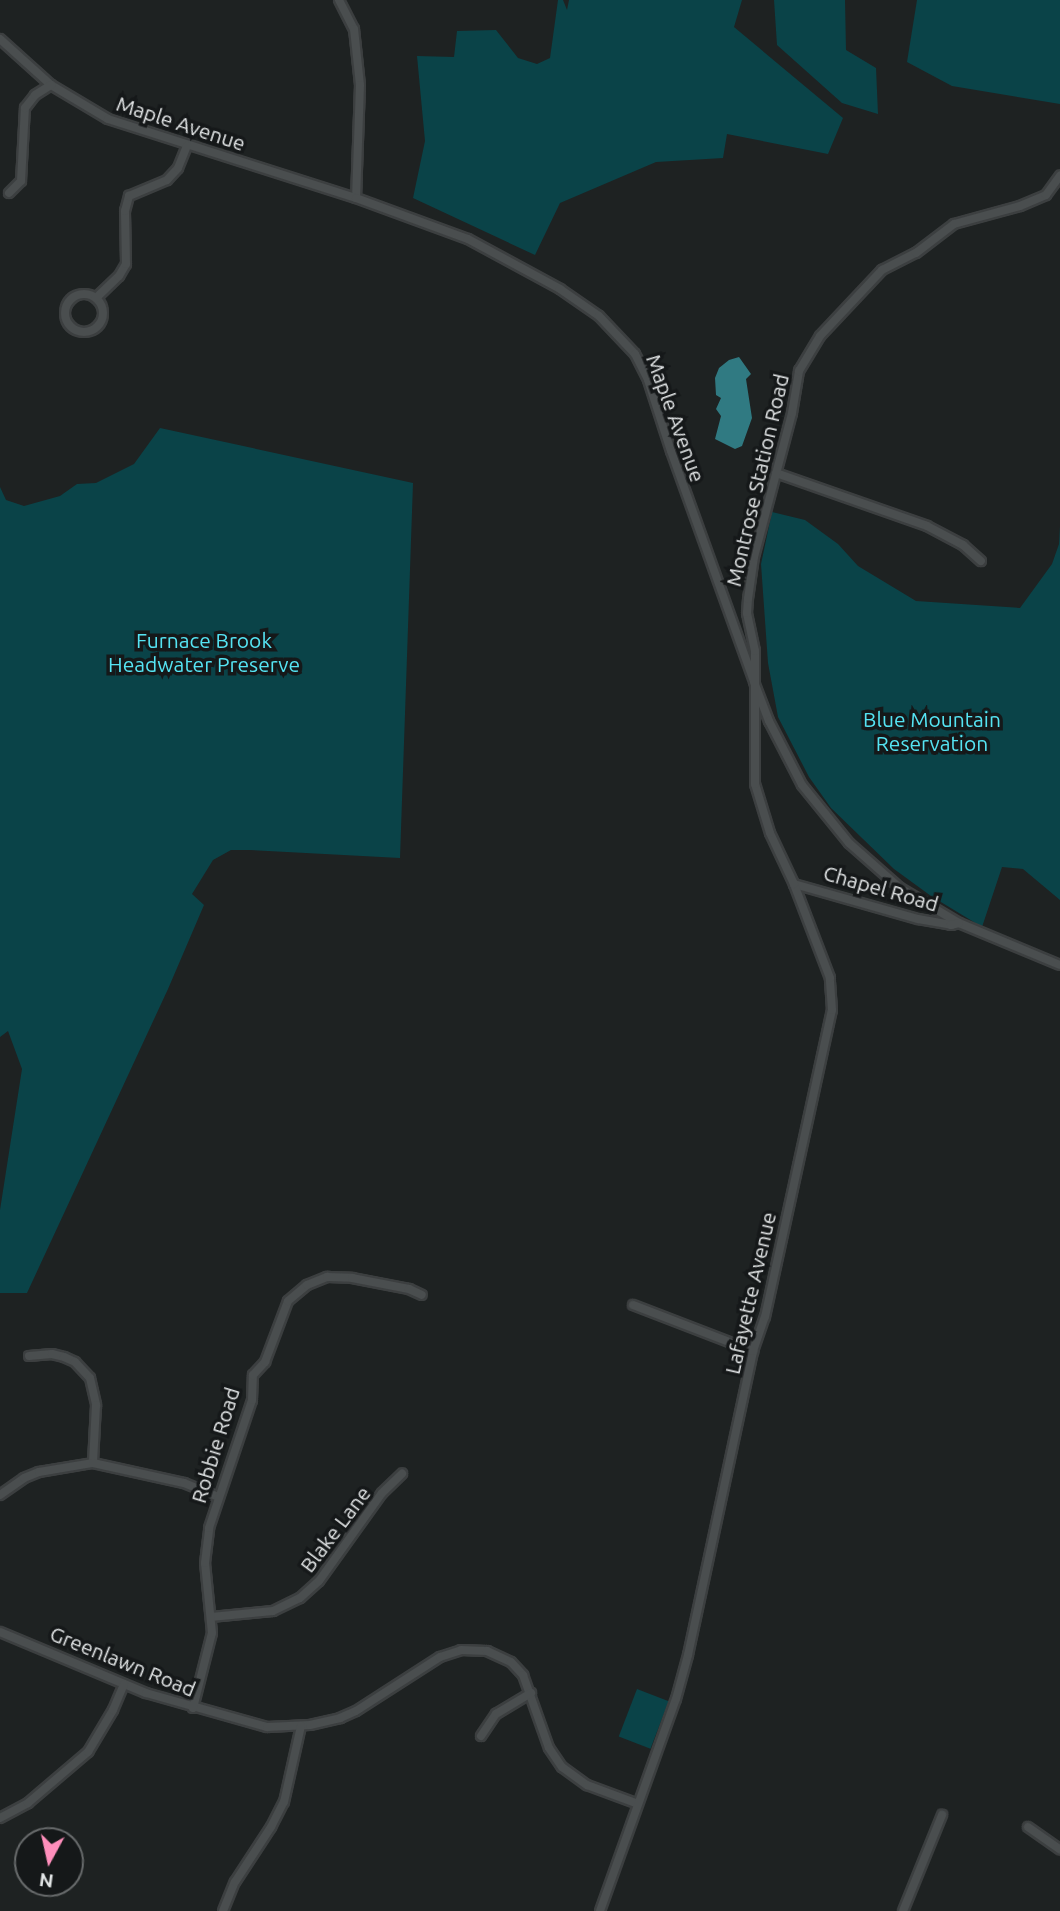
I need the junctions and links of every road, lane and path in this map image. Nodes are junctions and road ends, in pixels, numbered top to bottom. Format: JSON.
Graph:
{"nodes":[{"id":1,"x":339,"y":0,"type":"edge"},
{"id":2,"x":0,"y":39,"type":"edge"},
{"id":3,"x":51,"y":85,"type":"junction"},
{"id":4,"x":187,"y":146,"type":"junction"},
{"id":5,"x":1060,"y":176,"type":"edge"},
{"id":6,"x":9,"y":193,"type":"dead end"},
{"id":7,"x":356,"y":198,"type":"junction"},
{"id":8,"x":96,"y":298,"type":"junction"},
{"id":9,"x":776,"y":473,"type":"junction"},
{"id":10,"x":981,"y":561,"type":"dead end"},
{"id":11,"x":754,"y":682,"type":"junction"},
{"id":12,"x":794,"y":884,"type":"junction"},
{"id":13,"x":959,"y":923,"type":"junction"},
{"id":14,"x":1060,"y":965,"type":"edge"},
{"id":15,"x":422,"y":1295,"type":"dead end"},
{"id":16,"x":633,"y":1305,"type":"dead end"},
{"id":17,"x":753,"y":1351,"type":"junction"},
{"id":18,"x":29,"y":1356,"type":"dead end"},
{"id":19,"x":93,"y":1464,"type":"junction"},
{"id":20,"x":402,"y":1474,"type":"dead end"},
{"id":21,"x":0,"y":1496,"type":"edge"},
{"id":22,"x":218,"y":1497,"type":"junction"},
{"id":23,"x":211,"y":1617,"type":"junction"},
{"id":24,"x":0,"y":1632,"type":"edge"},
{"id":25,"x":124,"y":1684,"type":"junction"},
{"id":26,"x":531,"y":1693,"type":"junction"},
{"id":27,"x":193,"y":1708,"type":"junction"},
{"id":28,"x":302,"y":1726,"type":"junction"},
{"id":29,"x":481,"y":1736,"type":"dead end"},
{"id":30,"x":638,"y":1804,"type":"junction"},
{"id":31,"x":942,"y":1815,"type":"dead end"},
{"id":32,"x":0,"y":1818,"type":"edge"},
{"id":33,"x":1028,"y":1827,"type":"dead end"},
{"id":34,"x":1060,"y":1849,"type":"edge"},
{"id":35,"x":223,"y":1911,"type":"edge"},
{"id":36,"x":600,"y":1911,"type":"edge"},
{"id":37,"x":904,"y":1911,"type":"edge"}],
"edges":[{"from":1,"to":7,"type":"street"},
{"from":2,"to":3,"type":"street","name":"Maple Avenue"},
{"from":3,"to":4,"type":"street","name":"Maple Avenue"},
{"from":3,"to":6,"type":"street"},
{"from":4,"to":7,"type":"street","name":"Maple Avenue"},
{"from":4,"to":8,"type":"street"},
{"from":5,"to":9,"type":"street","name":"Montrose Station Road"},
{"from":7,"to":11,"type":"street","name":"Maple Avenue"},
{"from":8,"to":8,"type":"street"},
{"from":9,"to":10,"type":"street"},
{"from":9,"to":11,"type":"street","name":"Montrose Station Road"},
{"from":11,"to":12,"type":"street","name":"Lafayette Avenue"},
{"from":11,"to":13,"type":"street","name":"Maple Avenue"},
{"from":12,"to":13,"type":"street","name":"Chapel Road"},
{"from":12,"to":17,"type":"street","name":"Lafayette Avenue"},
{"from":13,"to":14,"type":"street","name":"Maple Avenue"},
{"from":15,"to":22,"type":"street","name":"Robbie Road"},
{"from":16,"to":17,"type":"street"},
{"from":17,"to":30,"type":"street","name":"Lafayette Avenue"},
{"from":18,"to":19,"type":"street"},
{"from":19,"to":21,"type":"street"},
{"from":19,"to":22,"type":"street"},
{"from":20,"to":23,"type":"street","name":"Blake Lane"},
{"from":22,"to":23,"type":"street","name":"Robbie Road"},
{"from":23,"to":27,"type":"street","name":"Robbie Road"},
{"from":24,"to":25,"type":"street","name":"Greenlawn Road"},
{"from":25,"to":27,"type":"street","name":"Greenlawn Road"},
{"from":25,"to":32,"type":"street"},
{"from":26,"to":28,"type":"street","name":"Greenlawn Road"},
{"from":26,"to":29,"type":"street"},
{"from":26,"to":30,"type":"street","name":"Greenlawn Road"},
{"from":27,"to":28,"type":"street","name":"Greenlawn Road"},
{"from":28,"to":35,"type":"street"},
{"from":30,"to":36,"type":"street","name":"Lafayette Avenue"},
{"from":31,"to":37,"type":"street"},
{"from":33,"to":34,"type":"street"}]}
